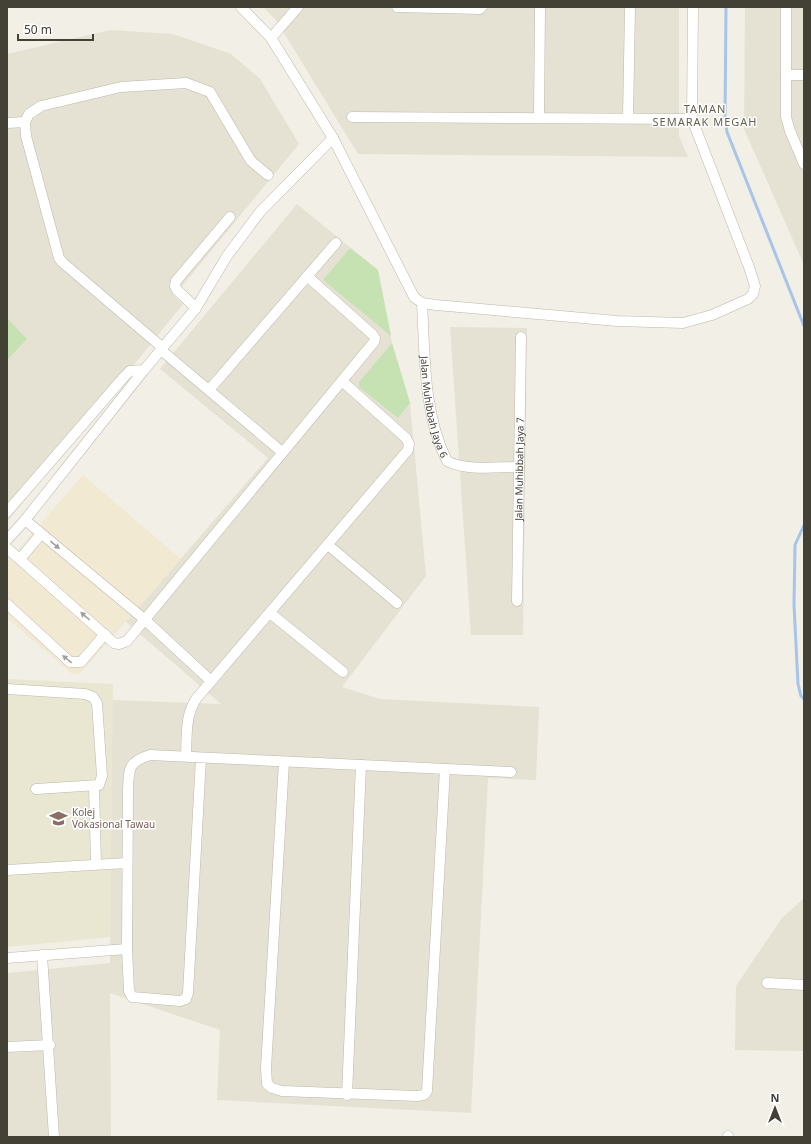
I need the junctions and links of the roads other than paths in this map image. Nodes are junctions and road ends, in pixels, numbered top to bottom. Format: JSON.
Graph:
{"nodes":[{"id":1,"x":241,"y":7,"type":"edge"},
{"id":2,"x":298,"y":7,"type":"edge"},
{"id":3,"x":397,"y":7,"type":"edge"},
{"id":4,"x":482,"y":7,"type":"edge"},
{"id":5,"x":540,"y":7,"type":"edge"},
{"id":6,"x":630,"y":7,"type":"edge"},
{"id":7,"x":694,"y":7,"type":"edge"},
{"id":8,"x":786,"y":7,"type":"edge"},
{"id":9,"x":272,"y":38,"type":"junction"},
{"id":10,"x":786,"y":74,"type":"junction"},
{"id":11,"x":804,"y":75,"type":"edge"},
{"id":12,"x":352,"y":117,"type":"dead end"},
{"id":13,"x":539,"y":117,"type":"junction"},
{"id":14,"x":628,"y":118,"type":"junction"},
{"id":15,"x":692,"y":119,"type":"junction"},
{"id":16,"x":25,"y":122,"type":"junction"},
{"id":17,"x":7,"y":123,"type":"edge"},
{"id":18,"x":333,"y":138,"type":"junction"},
{"id":19,"x":804,"y":164,"type":"edge"},
{"id":20,"x":268,"y":175,"type":"dead end"},
{"id":21,"x":230,"y":217,"type":"dead end"},
{"id":22,"x":336,"y":243,"type":"dead end"},
{"id":23,"x":307,"y":276,"type":"junction"},
{"id":24,"x":422,"y":303,"type":"junction"},
{"id":25,"x":196,"y":308,"type":"junction"},
{"id":26,"x":521,"y":337,"type":"dead end"},
{"id":27,"x":162,"y":349,"type":"junction"},
{"id":28,"x":144,"y":370,"type":"junction"},
{"id":29,"x":342,"y":381,"type":"junction"},
{"id":30,"x":209,"y":390,"type":"junction"},
{"id":31,"x":282,"y":452,"type":"junction"},
{"id":32,"x":519,"y":467,"type":"junction"},
{"id":33,"x":7,"y":512,"type":"edge"},
{"id":34,"x":25,"y":520,"type":"junction"},
{"id":35,"x":42,"y":534,"type":"junction"},
{"id":36,"x":7,"y":540,"type":"edge"},
{"id":37,"x":328,"y":545,"type":"junction"},
{"id":38,"x":7,"y":548,"type":"edge"},
{"id":39,"x":20,"y":560,"type":"junction"},
{"id":40,"x":517,"y":601,"type":"dead end"},
{"id":41,"x":397,"y":603,"type":"dead end"},
{"id":42,"x":7,"y":604,"type":"edge"},
{"id":43,"x":270,"y":612,"type":"junction"},
{"id":44,"x":144,"y":619,"type":"junction"},
{"id":45,"x":105,"y":634,"type":"junction"},
{"id":46,"x":343,"y":672,"type":"dead end"},
{"id":47,"x":211,"y":681,"type":"junction"},
{"id":48,"x":7,"y":690,"type":"edge"},
{"id":49,"x":186,"y":756,"type":"junction"},
{"id":50,"x":202,"y":758,"type":"junction"},
{"id":51,"x":284,"y":762,"type":"junction"},
{"id":52,"x":362,"y":765,"type":"junction"},
{"id":53,"x":445,"y":769,"type":"junction"},
{"id":54,"x":511,"y":772,"type":"dead end"},
{"id":55,"x":94,"y":786,"type":"junction"},
{"id":56,"x":36,"y":789,"type":"dead end"},
{"id":57,"x":127,"y":863,"type":"junction"},
{"id":58,"x":96,"y":864,"type":"junction"},
{"id":59,"x":7,"y":870,"type":"edge"},
{"id":60,"x":127,"y":949,"type":"junction"},
{"id":61,"x":42,"y":955,"type":"junction"},
{"id":62,"x":7,"y":958,"type":"edge"},
{"id":63,"x":767,"y":983,"type":"dead end"},
{"id":64,"x":804,"y":985,"type":"edge"},
{"id":65,"x":50,"y":1045,"type":"junction"},
{"id":66,"x":7,"y":1047,"type":"edge"},
{"id":67,"x":347,"y":1095,"type":"junction"},
{"id":68,"x":54,"y":1137,"type":"edge"}],
"edges":[{"from":1,"to":9,"type":"street"},
{"from":2,"to":9,"type":"street"},
{"from":3,"to":4,"type":"street"},
{"from":5,"to":13,"type":"street"},
{"from":6,"to":14,"type":"street"},
{"from":7,"to":15,"type":"street"},
{"from":8,"to":10,"type":"street"},
{"from":9,"to":18,"type":"street"},
{"from":10,"to":11,"type":"street"},
{"from":10,"to":19,"type":"street"},
{"from":12,"to":13,"type":"street"},
{"from":13,"to":14,"type":"street"},
{"from":14,"to":15,"type":"street"},
{"from":15,"to":24,"type":"street"},
{"from":16,"to":17,"type":"street"},
{"from":16,"to":20,"type":"street"},
{"from":16,"to":27,"type":"street"},
{"from":18,"to":24,"type":"street"},
{"from":18,"to":25,"type":"street"},
{"from":21,"to":25,"type":"street"},
{"from":22,"to":23,"type":"street"},
{"from":23,"to":29,"type":"street"},
{"from":23,"to":30,"type":"street"},
{"from":24,"to":32,"type":"street","name":"Jalan Muhibbah Jaya 6"},
{"from":25,"to":27,"type":"street"},
{"from":26,"to":32,"type":"street","name":"Jalan Muhibbah Jaya 7"},
{"from":27,"to":28,"type":"street"},
{"from":27,"to":30,"type":"street"},
{"from":28,"to":33,"type":"street"},
{"from":28,"to":34,"type":"street"},
{"from":29,"to":31,"type":"street"},
{"from":29,"to":37,"type":"street"},
{"from":30,"to":31,"type":"street"},
{"from":31,"to":44,"type":"street"},
{"from":32,"to":40,"type":"street","name":"Jalan Muhibbah Jaya 7"},
{"from":34,"to":35,"type":"street"},
{"from":34,"to":36,"type":"street"},
{"from":35,"to":39,"type":"street"},
{"from":35,"to":44,"type":"street","one_way":true},
{"from":37,"to":41,"type":"street"},
{"from":37,"to":43,"type":"street"},
{"from":38,"to":39,"type":"street"},
{"from":45,"to":39,"type":"street","one_way":true},
{"from":45,"to":42,"type":"street","one_way":true},
{"from":43,"to":46,"type":"street"},
{"from":43,"to":47,"type":"street"},
{"from":44,"to":45,"type":"street"},
{"from":44,"to":47,"type":"street"},
{"from":47,"to":49,"type":"street"},
{"from":48,"to":55,"type":"street"},
{"from":49,"to":50,"type":"street"},
{"from":49,"to":57,"type":"street"},
{"from":50,"to":51,"type":"street"},
{"from":50,"to":60,"type":"street"},
{"from":51,"to":52,"type":"street"},
{"from":51,"to":67,"type":"street"},
{"from":52,"to":53,"type":"street"},
{"from":52,"to":67,"type":"street"},
{"from":53,"to":54,"type":"street"},
{"from":53,"to":67,"type":"street"},
{"from":55,"to":56,"type":"street"},
{"from":55,"to":58,"type":"street"},
{"from":57,"to":58,"type":"street"},
{"from":57,"to":60,"type":"street"},
{"from":58,"to":59,"type":"street"},
{"from":60,"to":61,"type":"street"},
{"from":61,"to":62,"type":"street"},
{"from":61,"to":65,"type":"street"},
{"from":63,"to":64,"type":"street"},
{"from":65,"to":66,"type":"street"},
{"from":65,"to":68,"type":"street"}]}
